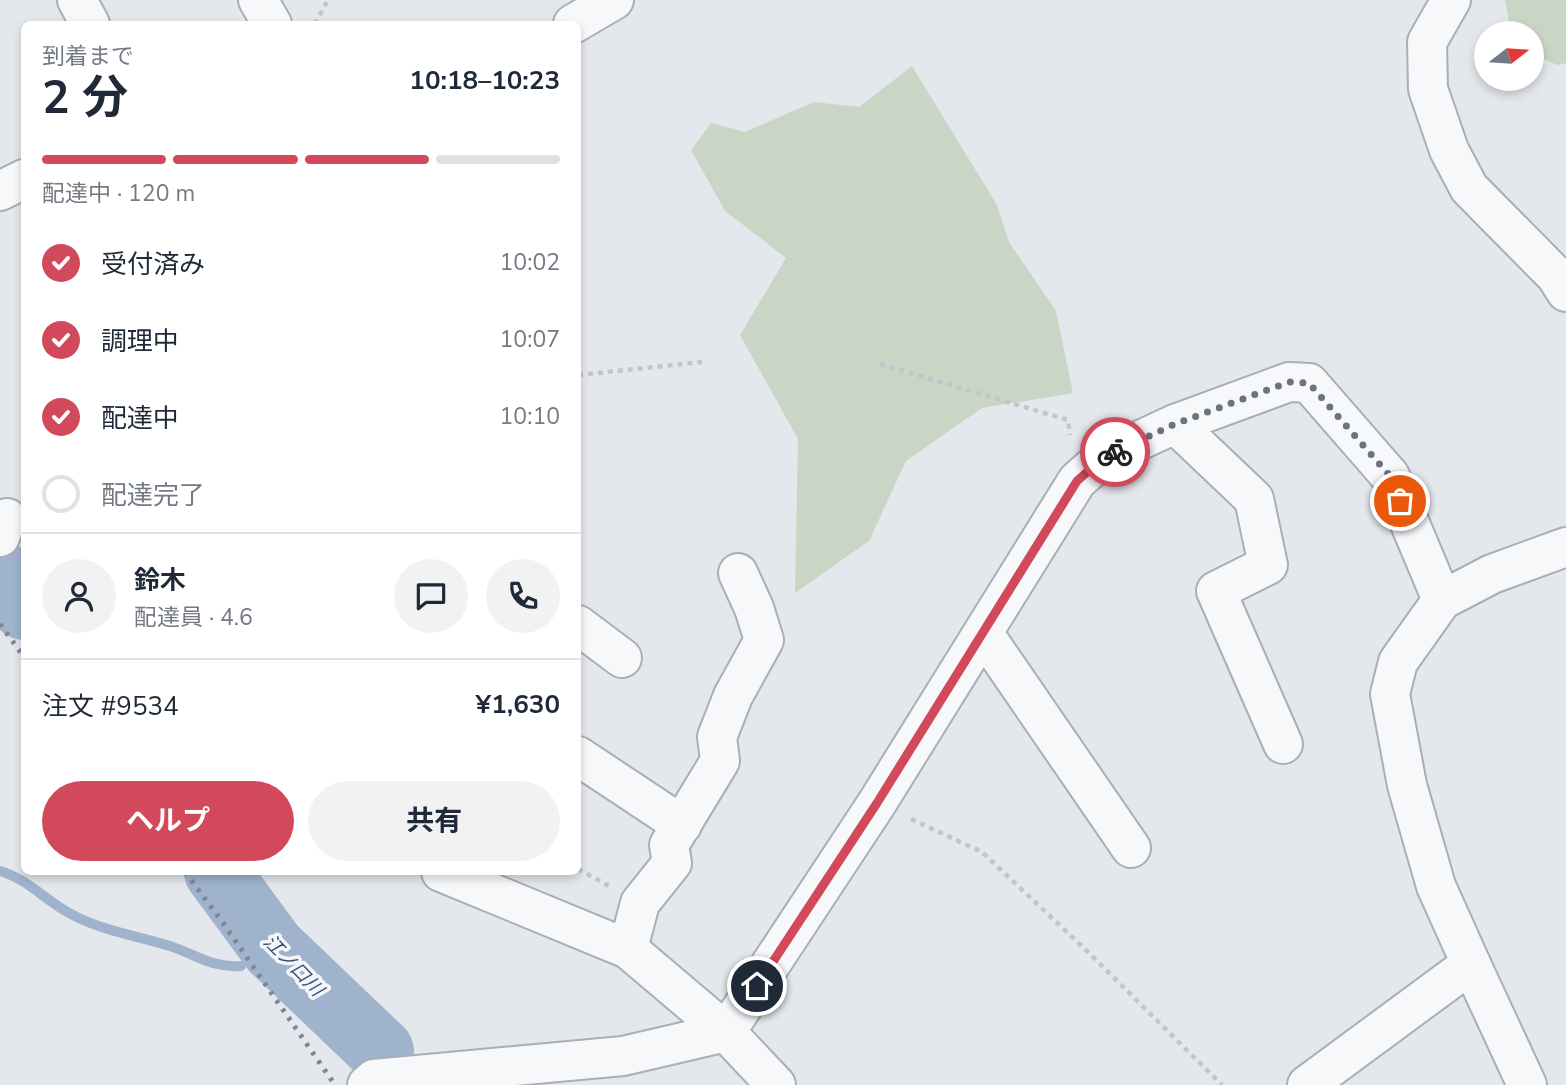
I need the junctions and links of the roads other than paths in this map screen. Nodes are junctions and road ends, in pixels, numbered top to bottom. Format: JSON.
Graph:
{"nodes":[{"id":1,"x":77,"y":0,"type":"edge"},
{"id":2,"x":258,"y":0,"type":"edge"},
{"id":3,"x":614,"y":0,"type":"edge"},
{"id":4,"x":1451,"y":0,"type":"edge"},
{"id":5,"x":88,"y":21,"type":"edge"},
{"id":6,"x":270,"y":21,"type":"edge"},
{"id":7,"x":578,"y":21,"type":"edge"},
{"id":8,"x":21,"y":180,"type":"edge"},
{"id":9,"x":0,"y":191,"type":"edge"},
{"id":10,"x":1566,"y":292,"type":"edge"},
{"id":11,"x":1175,"y":424,"type":"junction"},
{"id":12,"x":1566,"y":547,"type":"edge"},
{"id":13,"x":738,"y":573,"type":"dead end"},
{"id":14,"x":1442,"y":600,"type":"junction"},
{"id":15,"x":984,"y":634,"type":"junction"},
{"id":16,"x":581,"y":636,"type":"edge"},
{"id":17,"x":622,"y":658,"type":"dead end"},
{"id":18,"x":1283,"y":744,"type":"dead end"},
{"id":19,"x":581,"y":758,"type":"edge"},
{"id":20,"x":682,"y":825,"type":"junction"},
{"id":21,"x":1131,"y":848,"type":"dead end"},
{"id":22,"x":448,"y":875,"type":"edge"},
{"id":23,"x":628,"y":949,"type":"junction"},
{"id":24,"x":1471,"y":964,"type":"junction"},
{"id":25,"x":726,"y":1032,"type":"junction"},
{"id":26,"x":372,"y":1083,"type":"edge"},
{"id":27,"x":776,"y":1085,"type":"edge"},
{"id":28,"x":1307,"y":1085,"type":"edge"},
{"id":29,"x":1527,"y":1085,"type":"edge"}],
"edges":[{"from":1,"to":5,"type":"street"},
{"from":2,"to":6,"type":"street"},
{"from":3,"to":7,"type":"street"},
{"from":4,"to":10,"type":"street"},
{"from":8,"to":9,"type":"street"},
{"from":11,"to":14,"type":"street"},
{"from":11,"to":15,"type":"street"},
{"from":11,"to":18,"type":"street"},
{"from":12,"to":14,"type":"street"},
{"from":13,"to":20,"type":"street"},
{"from":14,"to":24,"type":"street"},
{"from":15,"to":21,"type":"street"},
{"from":15,"to":25,"type":"street"},
{"from":16,"to":17,"type":"street"},
{"from":19,"to":20,"type":"street"},
{"from":20,"to":23,"type":"street"},
{"from":22,"to":23,"type":"street"},
{"from":23,"to":25,"type":"street"},
{"from":24,"to":28,"type":"street"},
{"from":24,"to":29,"type":"street"},
{"from":25,"to":26,"type":"street"},
{"from":25,"to":27,"type":"street"}]}
